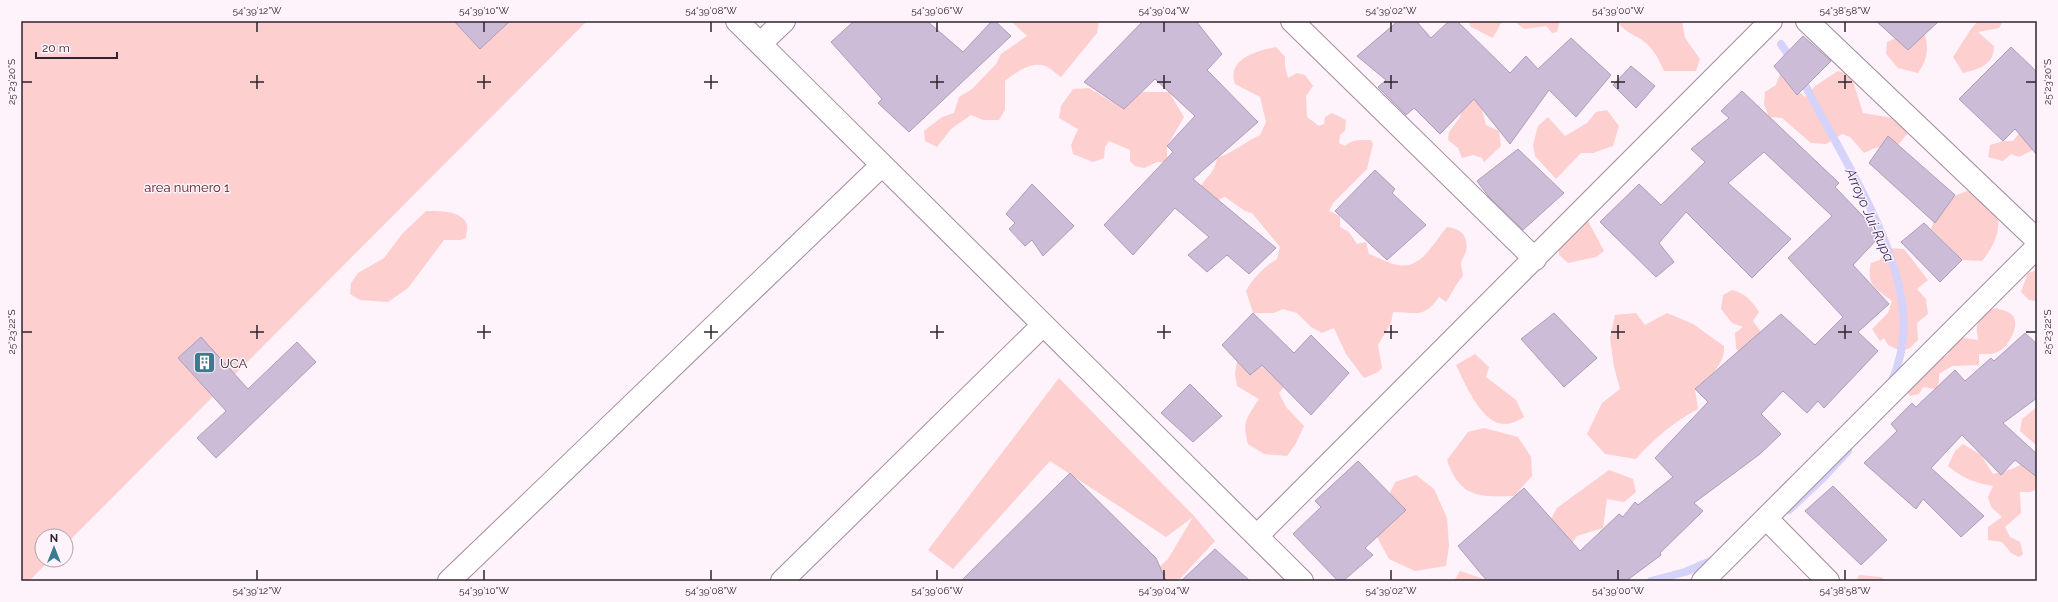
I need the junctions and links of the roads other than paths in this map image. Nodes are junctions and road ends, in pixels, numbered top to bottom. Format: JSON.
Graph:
{"nodes":[{"id":1,"x":737,"y":21,"type":"edge"},
{"id":2,"x":784,"y":21,"type":"edge"},
{"id":3,"x":1292,"y":21,"type":"edge"},
{"id":4,"x":1771,"y":21,"type":"edge"},
{"id":5,"x":1807,"y":21,"type":"edge"},
{"id":6,"x":760,"y":44,"type":"junction"},
{"id":7,"x":882,"y":165,"type":"junction"},
{"id":8,"x":2037,"y":240,"type":"edge"},
{"id":9,"x":2037,"y":247,"type":"edge"},
{"id":10,"x":1535,"y":259,"type":"junction"},
{"id":11,"x":1044,"y":325,"type":"junction"},
{"id":12,"x":1766,"y":518,"type":"junction"},
{"id":13,"x":1257,"y":536,"type":"junction"},
{"id":14,"x":449,"y":581,"type":"edge"},
{"id":15,"x":782,"y":581,"type":"edge"},
{"id":16,"x":1302,"y":581,"type":"edge"},
{"id":17,"x":1702,"y":581,"type":"edge"},
{"id":18,"x":1828,"y":581,"type":"edge"}],
"edges":[{"from":1,"to":6,"type":"street"},
{"from":2,"to":6,"type":"street"},
{"from":3,"to":10,"type":"street"},
{"from":4,"to":10,"type":"street"},
{"from":5,"to":8,"type":"street"},
{"from":6,"to":7,"type":"street"},
{"from":7,"to":11,"type":"street"},
{"from":7,"to":14,"type":"street"},
{"from":9,"to":12,"type":"street"},
{"from":10,"to":13,"type":"street"},
{"from":11,"to":13,"type":"street"},
{"from":11,"to":15,"type":"street"},
{"from":12,"to":17,"type":"street"},
{"from":12,"to":18,"type":"street"},
{"from":13,"to":16,"type":"street"}]}
